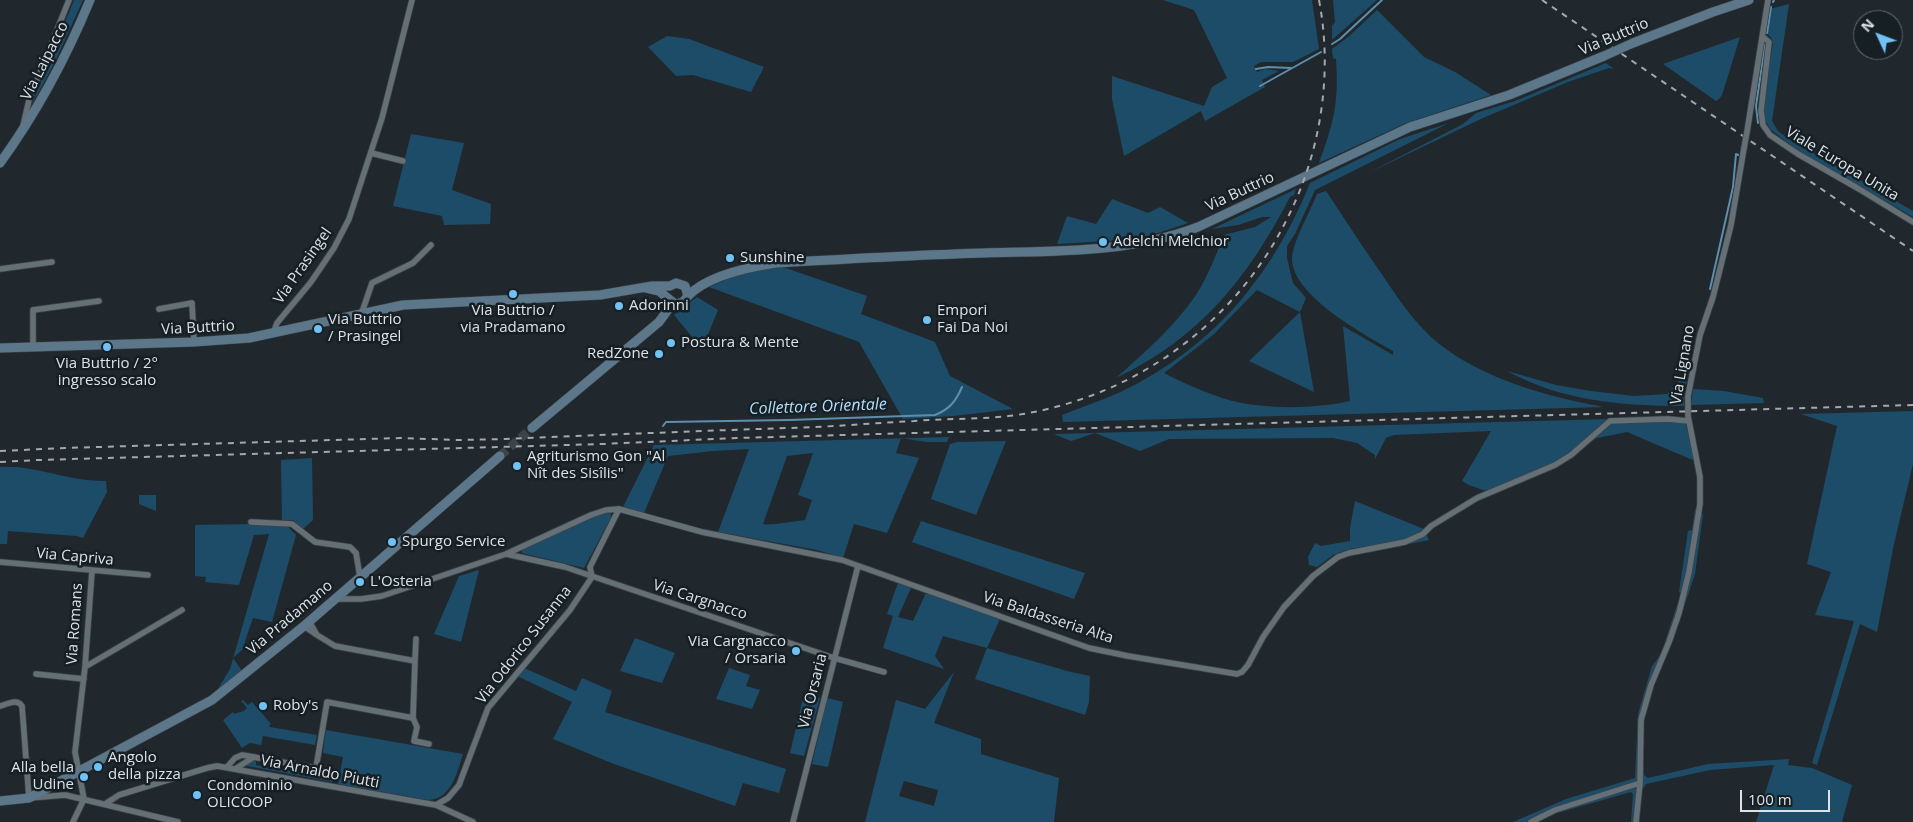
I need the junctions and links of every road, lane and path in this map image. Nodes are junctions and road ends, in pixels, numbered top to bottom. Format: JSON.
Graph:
{"nodes":[{"id":1,"x":69,"y":0,"type":"edge"},
{"id":2,"x":90,"y":0,"type":"edge"},
{"id":3,"x":412,"y":0,"type":"edge"},
{"id":4,"x":1749,"y":0,"type":"edge"},
{"id":5,"x":1768,"y":0,"type":"edge"},
{"id":6,"x":1762,"y":37,"type":"junction"},
{"id":7,"x":21,"y":132,"type":"junction"},
{"id":8,"x":371,"y":153,"type":"junction"},
{"id":9,"x":403,"y":161,"type":"dead end"},
{"id":10,"x":0,"y":163,"type":"edge"},
{"id":11,"x":1913,"y":222,"type":"edge"},
{"id":12,"x":431,"y":245,"type":"dead end"},
{"id":13,"x":52,"y":262,"type":"dead end"},
{"id":14,"x":0,"y":269,"type":"edge"},
{"id":15,"x":712,"y":280,"type":"junction"},
{"id":16,"x":681,"y":283,"type":"junction"},
{"id":17,"x":670,"y":286,"type":"junction"},
{"id":18,"x":646,"y":288,"type":"junction"},
{"id":19,"x":688,"y":296,"type":"junction"},
{"id":20,"x":668,"y":298,"type":"junction"},
{"id":21,"x":99,"y":300,"type":"dead end"},
{"id":22,"x":681,"y":303,"type":"junction"},
{"id":23,"x":159,"y":310,"type":"dead end"},
{"id":24,"x":361,"y":315,"type":"junction"},
{"id":25,"x":659,"y":322,"type":"junction"},
{"id":26,"x":273,"y":334,"type":"junction"},
{"id":27,"x":194,"y":342,"type":"junction"},
{"id":28,"x":0,"y":348,"type":"edge"},
{"id":29,"x":33,"y":348,"type":"junction"},
{"id":30,"x":1688,"y":420,"type":"junction"},
{"id":31,"x":532,"y":428,"type":"tunnel mouth"},
{"id":32,"x":500,"y":456,"type":"tunnel mouth"},
{"id":33,"x":619,"y":509,"type":"junction"},
{"id":34,"x":251,"y":522,"type":"dead end"},
{"id":35,"x":506,"y":554,"type":"junction"},
{"id":36,"x":0,"y":562,"type":"edge"},
{"id":37,"x":858,"y":566,"type":"junction"},
{"id":38,"x":92,"y":571,"type":"junction"},
{"id":39,"x":148,"y":575,"type":"dead end"},
{"id":40,"x":360,"y":576,"type":"junction"},
{"id":41,"x":592,"y":577,"type":"junction"},
{"id":42,"x":334,"y":600,"type":"junction"},
{"id":43,"x":182,"y":610,"type":"dead end"},
{"id":44,"x":306,"y":623,"type":"junction"},
{"id":45,"x":416,"y":639,"type":"dead end"},
{"id":46,"x":834,"y":658,"type":"junction"},
{"id":47,"x":415,"y":661,"type":"junction"},
{"id":48,"x":85,"y":667,"type":"junction"},
{"id":49,"x":884,"y":672,"type":"dead end"},
{"id":50,"x":36,"y":674,"type":"dead end"},
{"id":51,"x":84,"y":679,"type":"junction"},
{"id":52,"x":0,"y":706,"type":"edge"},
{"id":53,"x":413,"y":718,"type":"junction"},
{"id":54,"x":429,"y":744,"type":"dead end"},
{"id":55,"x":257,"y":756,"type":"junction"},
{"id":56,"x":227,"y":767,"type":"junction"},
{"id":57,"x":235,"y":769,"type":"junction"},
{"id":58,"x":78,"y":772,"type":"junction"},
{"id":59,"x":1640,"y":783,"type":"junction"},
{"id":60,"x":29,"y":798,"type":"junction"},
{"id":61,"x":84,"y":799,"type":"junction"},
{"id":62,"x":0,"y":801,"type":"edge"},
{"id":63,"x":105,"y":804,"type":"junction"},
{"id":64,"x":436,"y":805,"type":"junction"},
{"id":65,"x":73,"y":822,"type":"edge"},
{"id":66,"x":178,"y":822,"type":"edge"},
{"id":67,"x":472,"y":822,"type":"edge"},
{"id":68,"x":793,"y":822,"type":"edge"},
{"id":69,"x":1532,"y":822,"type":"edge"},
{"id":70,"x":1636,"y":822,"type":"edge"}],
"edges":[{"from":1,"to":7,"type":"street","name":"Via Laipacco"},
{"from":2,"to":7,"type":"street","name":"Via Laipacco"},
{"from":3,"to":8,"type":"street","name":"Via Prasingel"},
{"from":4,"to":15,"type":"street","name":"Via Buttrio","bridge":true},
{"from":5,"to":6,"type":"street","name":"Via Lignano"},
{"from":6,"to":11,"type":"street","name":"Viale Europa Unita"},
{"from":6,"to":30,"type":"street","name":"Via Lignano","bridge":true},
{"from":7,"to":10,"type":"street","name":"Via Laipacco"},
{"from":8,"to":9,"type":"street"},
{"from":8,"to":26,"type":"street","name":"Via Prasingel"},
{"from":12,"to":24,"type":"street"},
{"from":13,"to":14,"type":"street"},
{"from":15,"to":16,"type":"street","name":"Via Buttrio"},
{"from":15,"to":19,"type":"street","name":"Via Buttrio"},
{"from":16,"to":17,"type":"street","name":"Via Buttrio"},
{"from":16,"to":19,"type":"street"},
{"from":17,"to":18,"type":"street","name":"Via Buttrio"},
{"from":17,"to":20,"type":"street"},
{"from":18,"to":20,"type":"street"},
{"from":18,"to":24,"type":"street","name":"Via Buttrio"},
{"from":19,"to":22,"type":"street","name":"Via Buttrio"},
{"from":20,"to":22,"type":"street"},
{"from":20,"to":25,"type":"street"},
{"from":21,"to":29,"type":"street"},
{"from":22,"to":25,"type":"street"},
{"from":23,"to":27,"type":"street"},
{"from":24,"to":26,"type":"street","name":"Via Buttrio"},
{"from":25,"to":31,"type":"street"},
{"from":26,"to":27,"type":"street","name":"Via Buttrio"},
{"from":27,"to":29,"type":"street","name":"Via Buttrio"},
{"from":28,"to":29,"type":"street","name":"Via Buttrio"},
{"from":30,"to":37,"type":"street","name":"Via Baldasseria Alta"},
{"from":30,"to":59,"type":"street","name":"Via Lignano"},
{"from":32,"to":40,"type":"street","name":"Via Pradamano"},
{"from":33,"to":35,"type":"street","name":"Via Baldasseria Alta"},
{"from":33,"to":37,"type":"street","name":"Via Baldasseria Alta"},
{"from":33,"to":41,"type":"street"},
{"from":34,"to":40,"type":"street"},
{"from":35,"to":41,"type":"street","name":"Via Cargnacco"},
{"from":35,"to":42,"type":"street","name":"Via Baldasseria Alta"},
{"from":36,"to":38,"type":"street","name":"Via Capriva"},
{"from":37,"to":46,"type":"street","name":"Via Orsaria"},
{"from":38,"to":39,"type":"street","name":"Via Capriva"},
{"from":38,"to":48,"type":"street","name":"Via Romans"},
{"from":40,"to":42,"type":"street","name":"Via Pradamano"},
{"from":41,"to":46,"type":"street","name":"Via Cargnacco"},
{"from":41,"to":64,"type":"street","name":"Via Odorico Susanna"},
{"from":42,"to":44,"type":"street","name":"Via Pradamano"},
{"from":43,"to":48,"type":"street"},
{"from":44,"to":47,"type":"street"},
{"from":44,"to":58,"type":"street","name":"Via Pradamano"},
{"from":45,"to":47,"type":"street"},
{"from":46,"to":49,"type":"street","name":"Via Cargnacco"},
{"from":46,"to":68,"type":"street","name":"Via Orsaria"},
{"from":47,"to":53,"type":"street"},
{"from":48,"to":51,"type":"street","name":"Via Romans"},
{"from":50,"to":51,"type":"street","name":"Via Romans"},
{"from":51,"to":58,"type":"street","name":"Via Romans"},
{"from":52,"to":60,"type":"street"},
{"from":53,"to":54,"type":"street"},
{"from":53,"to":55,"type":"street"},
{"from":55,"to":56,"type":"street"},
{"from":55,"to":57,"type":"street"},
{"from":56,"to":57,"type":"street","name":"Via Arnaldo Piutti"},
{"from":56,"to":63,"type":"street","name":"Via Arnaldo Piutti"},
{"from":57,"to":64,"type":"street","name":"Via Arnaldo Piutti"},
{"from":58,"to":60,"type":"street","name":"Via Pradamano"},
{"from":58,"to":61,"type":"street","name":"Via Romans"},
{"from":59,"to":69,"type":"street"},
{"from":59,"to":70,"type":"street","name":"Via Lignano"},
{"from":60,"to":61,"type":"street"},
{"from":60,"to":62,"type":"street"},
{"from":61,"to":63,"type":"street"},
{"from":61,"to":65,"type":"street"},
{"from":63,"to":66,"type":"street"},
{"from":64,"to":67,"type":"street","name":"Via Arnaldo Piutti"}]}
